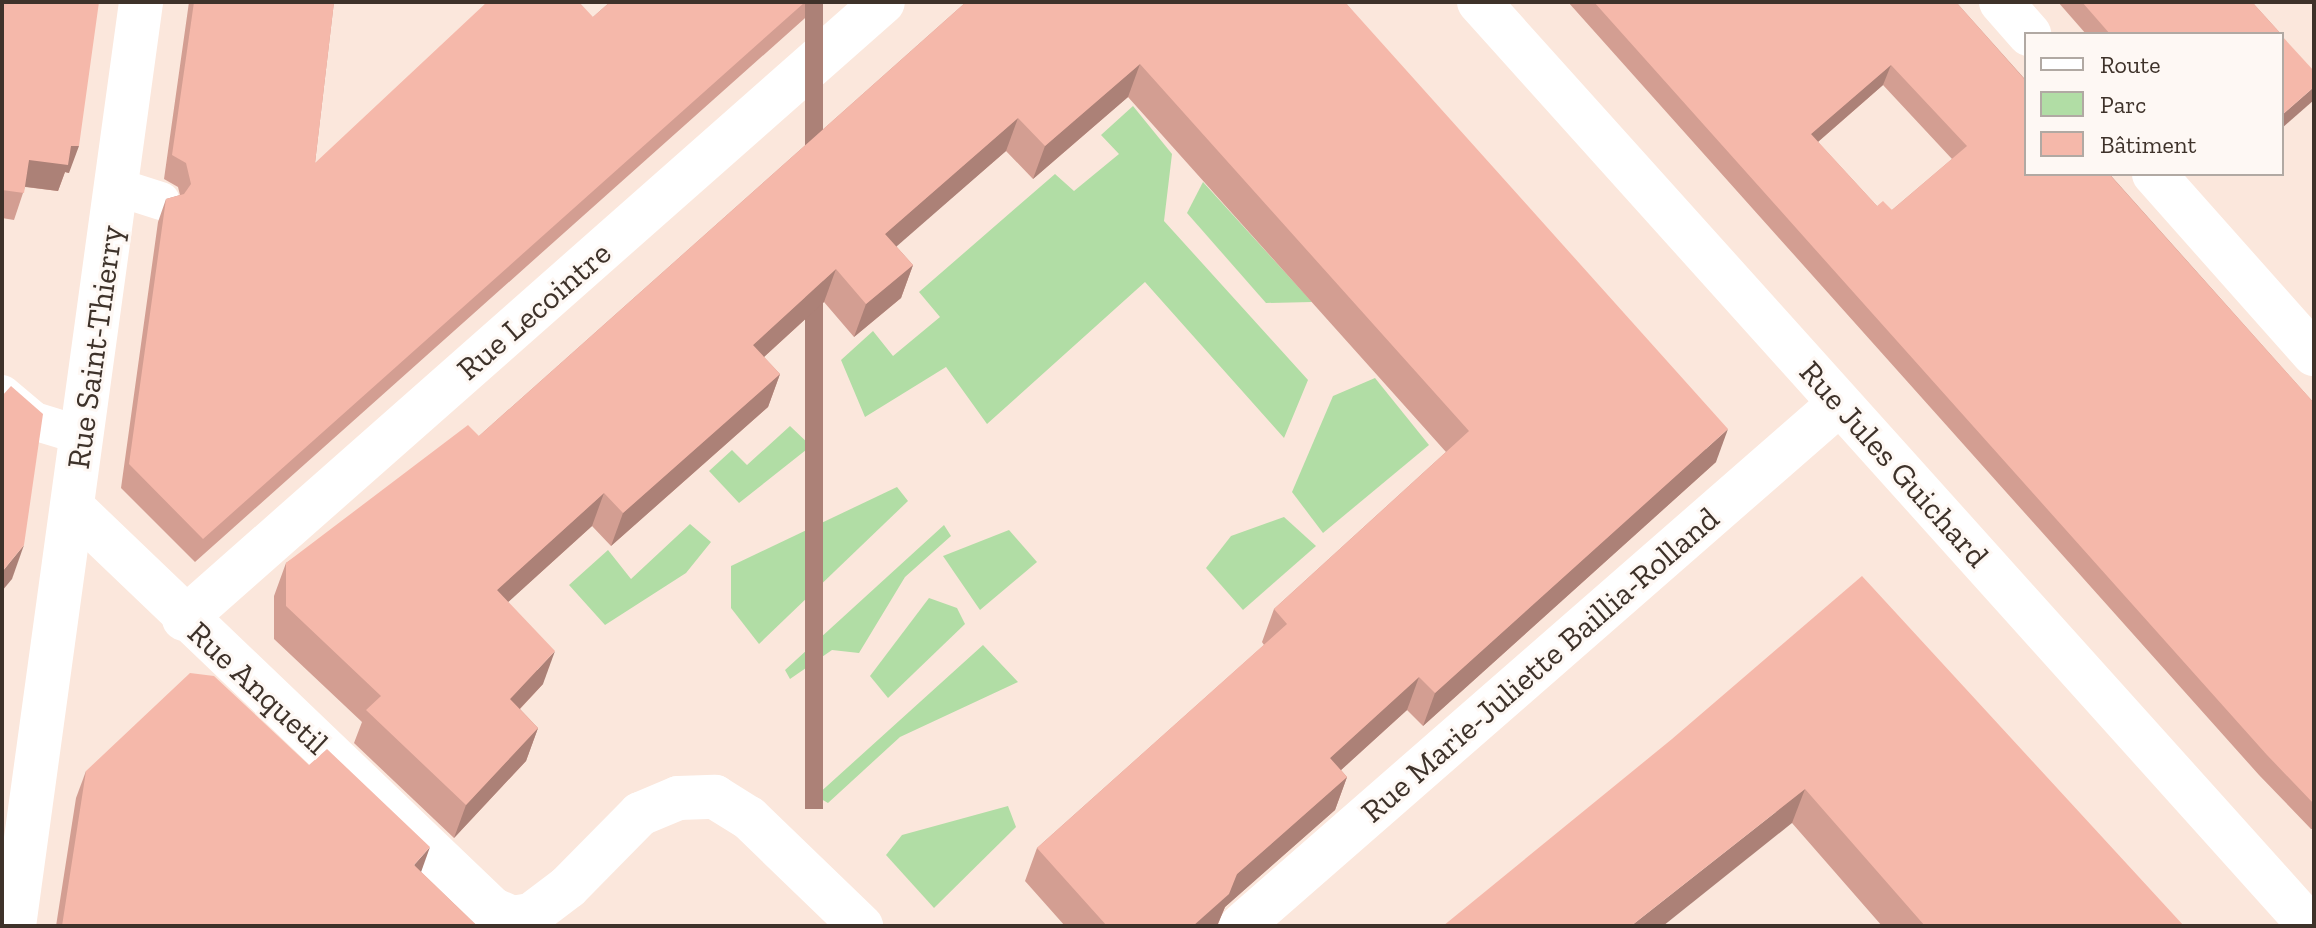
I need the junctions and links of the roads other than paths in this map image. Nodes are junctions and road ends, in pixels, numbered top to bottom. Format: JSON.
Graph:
{"nodes":[{"id":1,"x":141,"y":2,"type":"edge"},
{"id":2,"x":883,"y":2,"type":"edge"},
{"id":3,"x":1479,"y":2,"type":"edge"},
{"id":4,"x":2001,"y":2,"type":"edge"},
{"id":5,"x":2027,"y":32,"type":"edge"},
{"id":6,"x":2156,"y":176,"type":"edge"},
{"id":7,"x":117,"y":187,"type":"junction"},
{"id":8,"x":161,"y":201,"type":"dead end"},
{"id":9,"x":2314,"y":354,"type":"edge"},
{"id":10,"x":2,"y":394,"type":"edge"},
{"id":11,"x":1839,"y":404,"type":"junction"},
{"id":12,"x":83,"y":436,"type":"junction"},
{"id":13,"x":73,"y":508,"type":"junction"},
{"id":14,"x":184,"y":619,"type":"junction"},
{"id":15,"x":12,"y":901,"type":"edge"},
{"id":16,"x":861,"y":926,"type":"edge"},
{"id":17,"x":1241,"y":926,"type":"edge"},
{"id":18,"x":2310,"y":926,"type":"edge"}],
"edges":[{"from":1,"to":7,"type":"street","name":"Rue Saint-Thierry"},
{"from":2,"to":14,"type":"street","name":"Rue Lecointre"},
{"from":3,"to":11,"type":"street","name":"Rue Jules Guichard"},
{"from":4,"to":5,"type":"street"},
{"from":6,"to":9,"type":"street"},
{"from":7,"to":8,"type":"lane","name":"Rue Saint-Thierry"},
{"from":7,"to":12,"type":"street","name":"Rue Saint-Thierry"},
{"from":10,"to":12,"type":"lane"},
{"from":11,"to":17,"type":"street","name":"Rue Marie-Juliette Baillia-Rolland"},
{"from":11,"to":18,"type":"street","name":"Rue Jules Guichard"},
{"from":12,"to":13,"type":"street","name":"Rue Saint-Thierry"},
{"from":13,"to":14,"type":"street","name":"Rue Anquetil"},
{"from":13,"to":15,"type":"street","name":"Rue Saint-Thierry"},
{"from":14,"to":16,"type":"street","name":"Rue Anquetil"}]}
